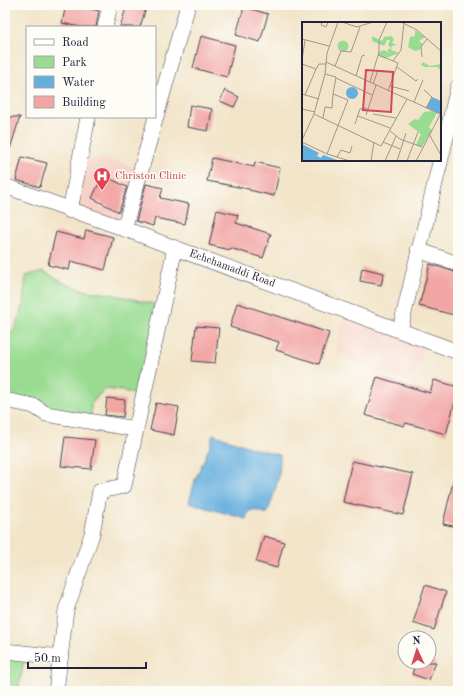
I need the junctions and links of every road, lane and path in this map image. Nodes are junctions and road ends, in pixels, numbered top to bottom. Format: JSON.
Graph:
{"nodes":[{"id":1,"x":110,"y":5,"type":"edge"},
{"id":2,"x":188,"y":5,"type":"edge"},
{"id":3,"x":105,"y":26,"type":"edge"},
{"id":4,"x":458,"y":87,"type":"edge"},
{"id":5,"x":156,"y":117,"type":"edge"},
{"id":6,"x":88,"y":118,"type":"edge"},
{"id":7,"x":156,"y":118,"type":"edge"},
{"id":8,"x":441,"y":156,"type":"edge"},
{"id":9,"x":440,"y":161,"type":"edge"},
{"id":10,"x":5,"y":186,"type":"edge"},
{"id":11,"x":70,"y":211,"type":"junction"},
{"id":12,"x":124,"y":229,"type":"junction"},
{"id":13,"x":175,"y":248,"type":"junction"},
{"id":14,"x":418,"y":250,"type":"junction"},
{"id":15,"x":458,"y":264,"type":"edge"},
{"id":16,"x":400,"y":330,"type":"junction"},
{"id":17,"x":458,"y":352,"type":"edge"},
{"id":18,"x":5,"y":400,"type":"edge"},
{"id":19,"x":136,"y":429,"type":"junction"},
{"id":20,"x":5,"y":651,"type":"edge"},
{"id":21,"x":61,"y":657,"type":"junction"},
{"id":22,"x":56,"y":691,"type":"edge"}],
"edges":[{"from":1,"to":3,"type":"street"},
{"from":2,"to":5,"type":"street"},
{"from":4,"to":8,"type":"street"},
{"from":6,"to":11,"type":"street"},
{"from":7,"to":12,"type":"street"},
{"from":9,"to":14,"type":"street"},
{"from":10,"to":11,"type":"street","name":"Echchamaddi Road"},
{"from":11,"to":12,"type":"street","name":"Echchamaddi Road"},
{"from":12,"to":13,"type":"street","name":"Echchamaddi Road"},
{"from":13,"to":16,"type":"street","name":"Echchamaddi Road"},
{"from":13,"to":19,"type":"street"},
{"from":14,"to":15,"type":"street"},
{"from":14,"to":16,"type":"street"},
{"from":16,"to":17,"type":"street","name":"Echchamaddi Road"},
{"from":18,"to":19,"type":"street"},
{"from":19,"to":21,"type":"street"},
{"from":20,"to":21,"type":"street"},
{"from":21,"to":22,"type":"street"}]}
